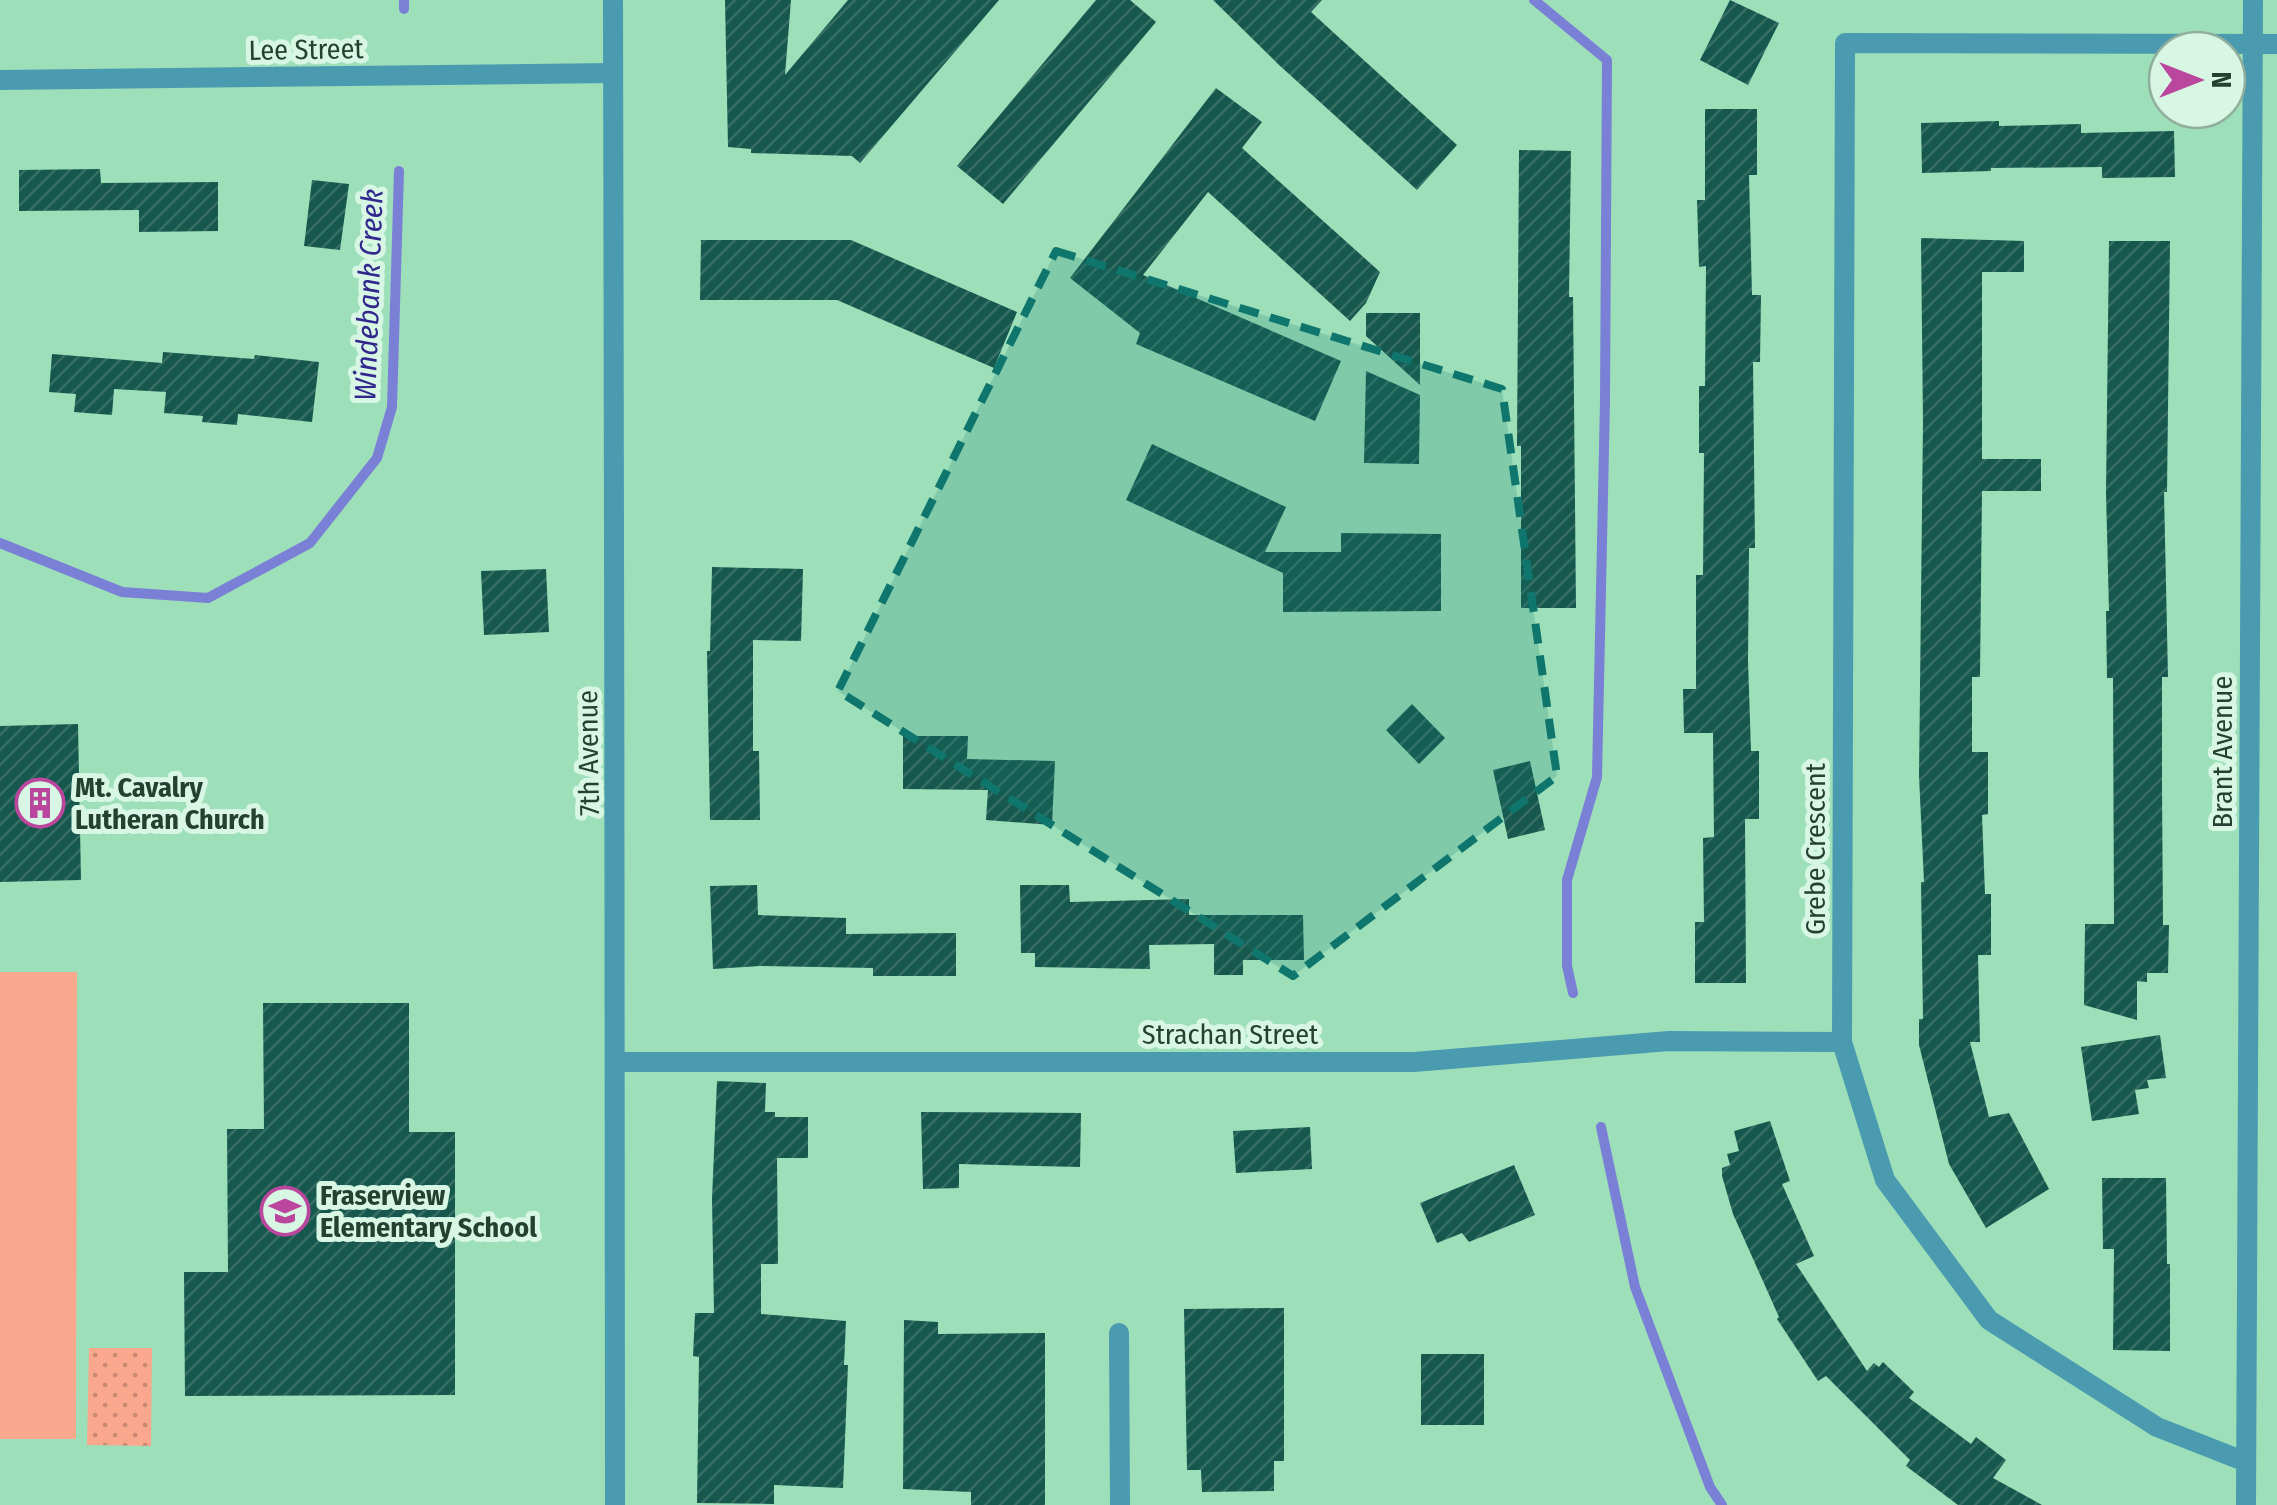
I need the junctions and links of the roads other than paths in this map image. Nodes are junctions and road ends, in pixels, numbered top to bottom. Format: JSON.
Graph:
{"nodes":[{"id":1,"x":613,"y":0,"type":"edge"},
{"id":2,"x":2253,"y":0,"type":"edge"},
{"id":3,"x":2253,"y":44,"type":"junction"},
{"id":4,"x":2277,"y":44,"type":"edge"},
{"id":5,"x":612,"y":73,"type":"junction"},
{"id":6,"x":0,"y":80,"type":"edge"},
{"id":7,"x":1842,"y":1042,"type":"junction"},
{"id":8,"x":618,"y":1062,"type":"junction"},
{"id":9,"x":1118,"y":1334,"type":"dead end"},
{"id":10,"x":2246,"y":1462,"type":"junction"},
{"id":11,"x":614,"y":1505,"type":"edge"},
{"id":12,"x":1120,"y":1505,"type":"edge"},
{"id":13,"x":2246,"y":1505,"type":"edge"}],
"edges":[{"from":1,"to":5,"type":"street","name":"7th Avenue"},
{"from":2,"to":3,"type":"street","name":"Brant Avenue"},
{"from":3,"to":4,"type":"street"},
{"from":3,"to":7,"type":"street","name":"Grebe Crescent"},
{"from":3,"to":10,"type":"street","name":"Brant Avenue"},
{"from":5,"to":6,"type":"street","name":"Lee Street"},
{"from":5,"to":8,"type":"street","name":"7th Avenue"},
{"from":7,"to":8,"type":"street","name":"Strachan Street"},
{"from":7,"to":10,"type":"street","name":"Grebe Crescent"},
{"from":8,"to":11,"type":"street","name":"7th Avenue"},
{"from":9,"to":12,"type":"street"},
{"from":10,"to":13,"type":"street","name":"Brant Avenue"}]}
